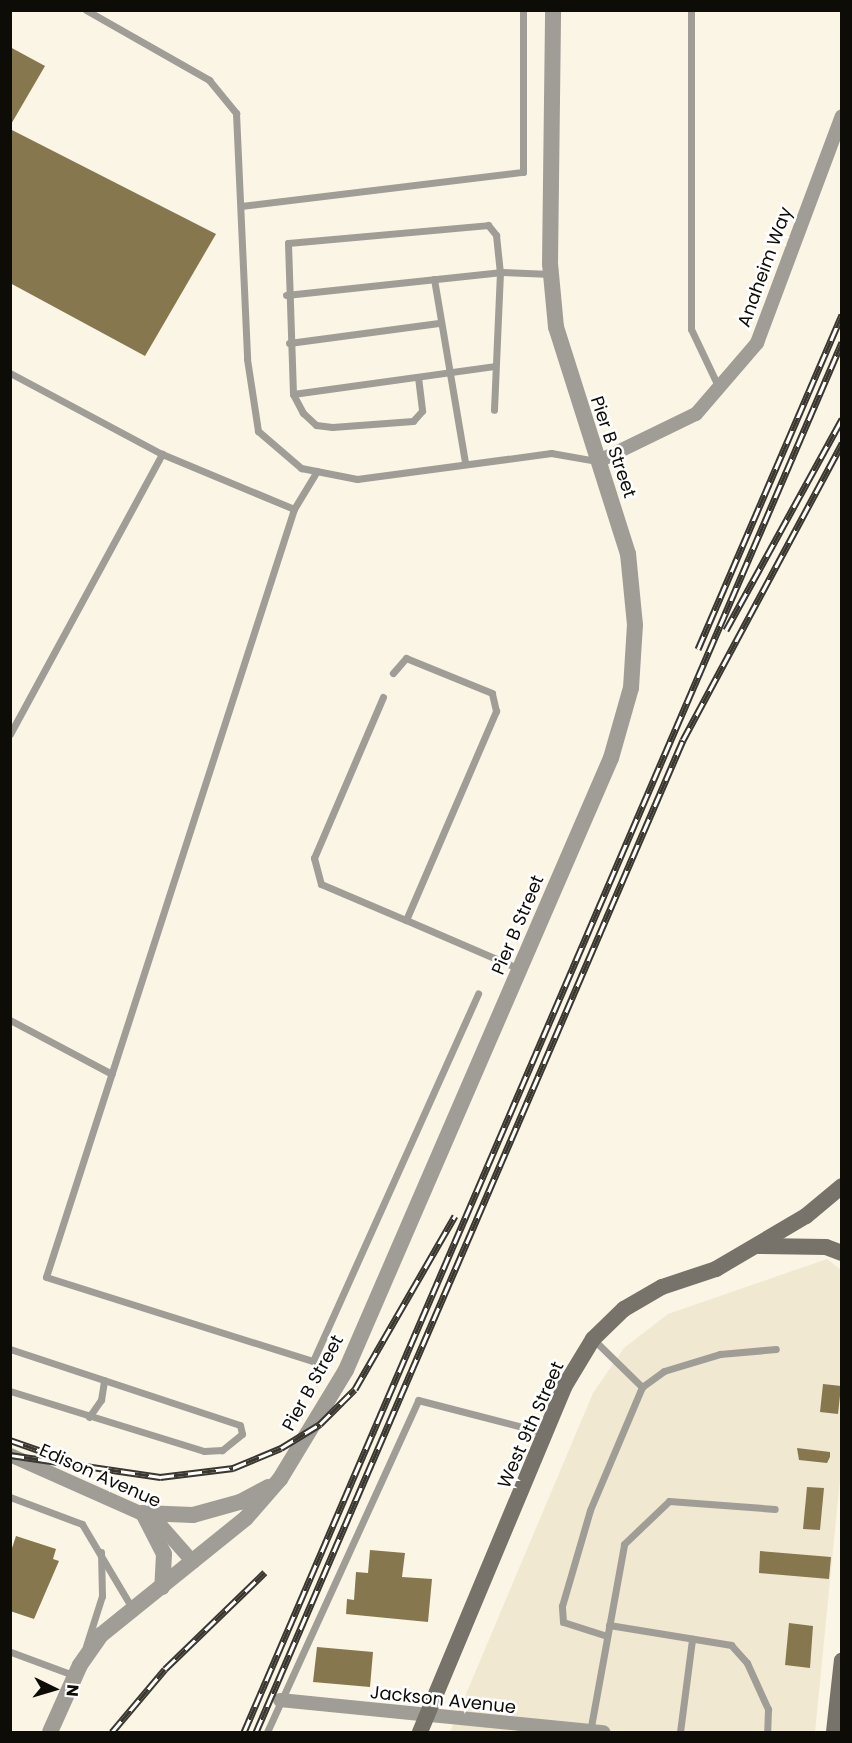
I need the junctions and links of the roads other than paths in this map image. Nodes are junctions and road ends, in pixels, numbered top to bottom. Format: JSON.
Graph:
{"nodes":[{"id":1,"x":86,"y":10,"type":"edge"},
{"id":2,"x":523,"y":10,"type":"edge"},
{"id":3,"x":553,"y":10,"type":"edge"},
{"id":4,"x":691,"y":10,"type":"edge"},
{"id":5,"x":842,"y":116,"type":"edge"},
{"id":6,"x":241,"y":206,"type":"junction"},
{"id":7,"x":500,"y":272,"type":"junction"},
{"id":8,"x":551,"y":274,"type":"junction"},
{"id":9,"x":434,"y":279,"type":"junction"},
{"id":10,"x":286,"y":295,"type":"junction"},
{"id":11,"x":439,"y":323,"type":"junction"},
{"id":12,"x":289,"y":343,"type":"junction"},
{"id":13,"x":494,"y":366,"type":"junction"},
{"id":14,"x":447,"y":372,"type":"junction"},
{"id":15,"x":10,"y":373,"type":"edge"},
{"id":16,"x":418,"y":377,"type":"junction"},
{"id":17,"x":719,"y":388,"type":"junction"},
{"id":18,"x":293,"y":394,"type":"junction"},
{"id":19,"x":494,"y":410,"type":"dead end"},
{"id":20,"x":162,"y":454,"type":"junction"},
{"id":21,"x":599,"y":461,"type":"junction"},
{"id":22,"x":465,"y":463,"type":"junction"},
{"id":23,"x":317,"y":471,"type":"junction"},
{"id":24,"x":294,"y":509,"type":"junction"},
{"id":25,"x":393,"y":673,"type":"dead end"},
{"id":26,"x":383,"y":697,"type":"dead end"},
{"id":27,"x":10,"y":734,"type":"edge"},
{"id":28,"x":406,"y":920,"type":"junction"},
{"id":29,"x":520,"y":969,"type":"junction"},
{"id":30,"x":478,"y":993,"type":"dead end"},
{"id":31,"x":10,"y":1020,"type":"edge"},
{"id":32,"x":112,"y":1074,"type":"junction"},
{"id":33,"x":842,"y":1186,"type":"edge"},
{"id":34,"x":754,"y":1246,"type":"junction"},
{"id":35,"x":842,"y":1253,"type":"edge"},
{"id":36,"x":593,"y":1339,"type":"junction"},
{"id":37,"x":10,"y":1348,"type":"edge"},
{"id":38,"x":776,"y":1349,"type":"dead end"},
{"id":39,"x":104,"y":1380,"type":"junction"},
{"id":40,"x":642,"y":1387,"type":"junction"},
{"id":41,"x":10,"y":1391,"type":"edge"},
{"id":42,"x":89,"y":1417,"type":"junction"},
{"id":43,"x":548,"y":1433,"type":"junction"},
{"id":44,"x":10,"y":1455,"type":"edge"},
{"id":45,"x":280,"y":1479,"type":"junction"},
{"id":46,"x":10,"y":1497,"type":"edge"},
{"id":47,"x":775,"y":1509,"type":"dead end"},
{"id":48,"x":143,"y":1513,"type":"junction"},
{"id":49,"x":101,"y":1549,"type":"junction"},
{"id":50,"x":193,"y":1562,"type":"junction"},
{"id":51,"x":162,"y":1587,"type":"junction"},
{"id":52,"x":133,"y":1610,"type":"junction"},
{"id":53,"x":609,"y":1625,"type":"junction"},
{"id":54,"x":608,"y":1636,"type":"junction"},
{"id":55,"x":692,"y":1639,"type":"junction"},
{"id":56,"x":11,"y":1652,"type":"edge"},
{"id":57,"x":842,"y":1659,"type":"edge"},
{"id":58,"x":78,"y":1671,"type":"junction"},
{"id":59,"x":280,"y":1700,"type":"junction"},
{"id":60,"x":423,"y":1725,"type":"edge"},
{"id":61,"x":559,"y":1731,"type":"edge"},
{"id":62,"x":50,"y":1732,"type":"edge"},
{"id":63,"x":267,"y":1732,"type":"edge"},
{"id":64,"x":597,"y":1732,"type":"edge"},
{"id":65,"x":680,"y":1732,"type":"edge"},
{"id":66,"x":767,"y":1732,"type":"edge"},
{"id":67,"x":834,"y":1732,"type":"edge"}],
"edges":[{"from":1,"to":6,"type":"lane"},
{"from":2,"to":6,"type":"lane"},
{"from":3,"to":8,"type":"street","name":"Pier B Street"},
{"from":4,"to":17,"type":"lane"},
{"from":5,"to":17,"type":"street","name":"Anaheim Way"},
{"from":6,"to":23,"type":"lane"},
{"from":7,"to":8,"type":"lane"},
{"from":7,"to":9,"type":"lane"},
{"from":7,"to":10,"type":"lane"},
{"from":7,"to":13,"type":"lane"},
{"from":8,"to":21,"type":"street","name":"Pier B Street"},
{"from":9,"to":10,"type":"lane"},
{"from":9,"to":11,"type":"lane"},
{"from":10,"to":12,"type":"lane"},
{"from":11,"to":12,"type":"lane"},
{"from":11,"to":14,"type":"lane"},
{"from":12,"to":18,"type":"lane"},
{"from":13,"to":14,"type":"lane"},
{"from":13,"to":19,"type":"lane"},
{"from":14,"to":16,"type":"lane"},
{"from":14,"to":22,"type":"lane"},
{"from":15,"to":20,"type":"lane"},
{"from":16,"to":18,"type":"lane"},
{"from":16,"to":18,"type":"lane"},
{"from":17,"to":21,"type":"street","name":"Anaheim Way"},
{"from":20,"to":24,"type":"lane"},
{"from":20,"to":27,"type":"lane"},
{"from":21,"to":22,"type":"lane"},
{"from":21,"to":29,"type":"street","name":"Pier B Street"},
{"from":22,"to":23,"type":"lane"},
{"from":23,"to":24,"type":"lane"},
{"from":24,"to":32,"type":"lane"},
{"from":25,"to":28,"type":"lane"},
{"from":26,"to":28,"type":"lane"},
{"from":28,"to":29,"type":"lane"},
{"from":29,"to":45,"type":"street","name":"Pier B Street"},
{"from":30,"to":32,"type":"lane"},
{"from":31,"to":32,"type":"lane"},
{"from":33,"to":34,"type":"main road","name":"West 9th Street"},
{"from":34,"to":35,"type":"main road"},
{"from":34,"to":36,"type":"main road","name":"West 9th Street"},
{"from":36,"to":40,"type":"lane"},
{"from":36,"to":43,"type":"main road","name":"West 9th Street"},
{"from":37,"to":39,"type":"lane"},
{"from":38,"to":40,"type":"lane"},
{"from":39,"to":42,"type":"lane"},
{"from":39,"to":42,"type":"lane"},
{"from":40,"to":54,"type":"lane"},
{"from":41,"to":42,"type":"lane"},
{"from":43,"to":59,"type":"lane"},
{"from":43,"to":60,"type":"main road","name":"West 9th Street"},
{"from":44,"to":48,"type":"street","name":"Edison Avenue"},
{"from":45,"to":48,"type":"street"},
{"from":45,"to":50,"type":"street","name":"Pier B Street"},
{"from":46,"to":49,"type":"lane"},
{"from":47,"to":53,"type":"lane"},
{"from":48,"to":50,"type":"street","name":"Edison Avenue"},
{"from":48,"to":51,"type":"street"},
{"from":49,"to":52,"type":"lane"},
{"from":49,"to":58,"type":"lane"},
{"from":50,"to":51,"type":"street","name":"Pier B Street"},
{"from":51,"to":52,"type":"street","name":"Pier B Street"},
{"from":52,"to":58,"type":"street","name":"Pier B Street"},
{"from":53,"to":54,"type":"lane"},
{"from":53,"to":55,"type":"lane"},
{"from":54,"to":64,"type":"lane"},
{"from":55,"to":65,"type":"lane"},
{"from":55,"to":66,"type":"lane"},
{"from":56,"to":58,"type":"lane"},
{"from":57,"to":67,"type":"main road"},
{"from":58,"to":62,"type":"street","name":"Pier B Street"},
{"from":59,"to":60,"type":"street","name":"Jackson Avenue"},
{"from":59,"to":63,"type":"lane"},
{"from":60,"to":61,"type":"street","name":"Jackson Avenue"},
{"from":61,"to":64,"type":"street","name":"Jackson Avenue"}]}
